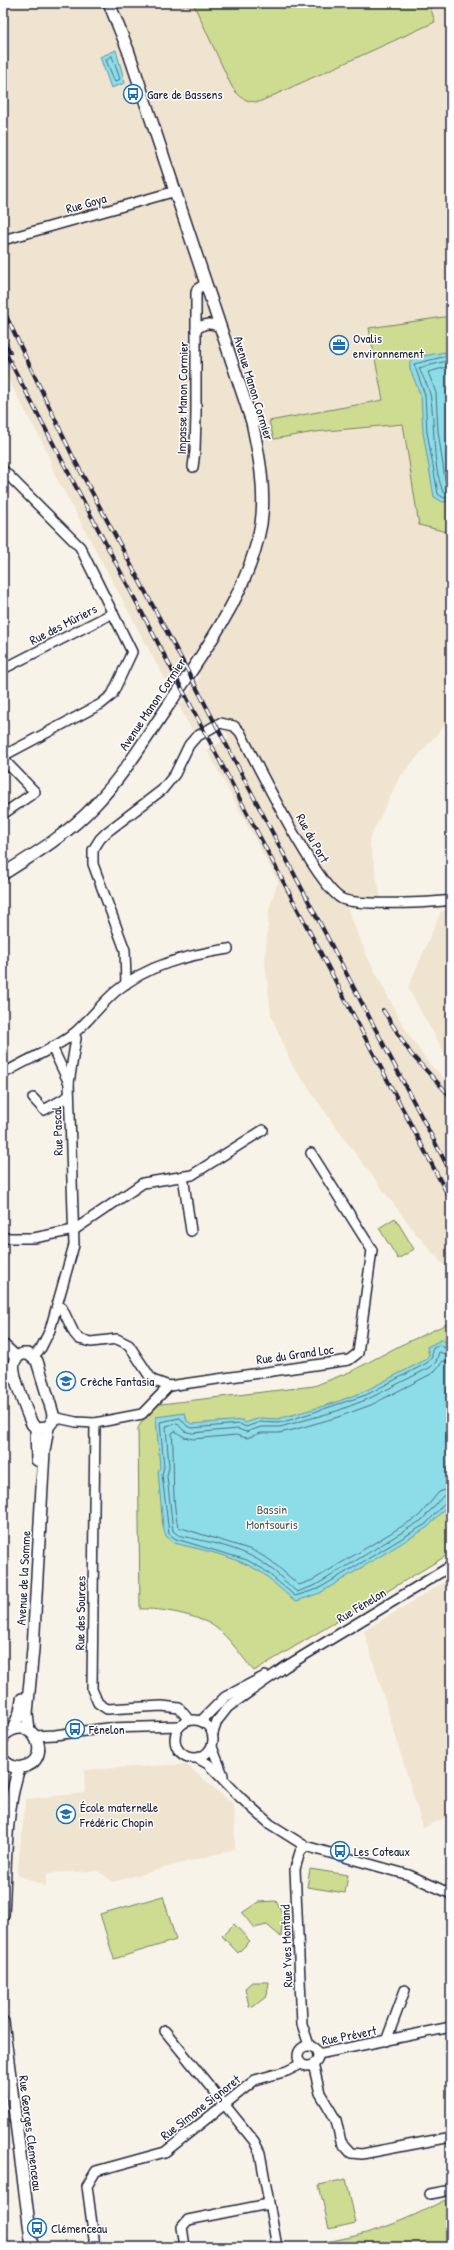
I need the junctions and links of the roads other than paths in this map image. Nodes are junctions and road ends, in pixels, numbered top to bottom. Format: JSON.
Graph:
{"nodes":[{"id":1,"x":109,"y":3,"type":"edge"},
{"id":2,"x":176,"y":191,"type":"junction"},
{"id":3,"x":3,"y":240,"type":"edge"},
{"id":4,"x":205,"y":284,"type":"junction"},
{"id":5,"x":221,"y":328,"type":"junction"},
{"id":6,"x":196,"y":330,"type":"junction"},
{"id":7,"x":193,"y":467,"type":"dead end"},
{"id":8,"x":5,"y":474,"type":"edge"},
{"id":9,"x":113,"y":613,"type":"junction"},
{"id":10,"x":3,"y":669,"type":"edge"},
{"id":11,"x":3,"y":756,"type":"edge"},
{"id":12,"x":3,"y":759,"type":"edge"},
{"id":13,"x":3,"y":814,"type":"edge"},
{"id":14,"x":3,"y":874,"type":"edge"},
{"id":15,"x":451,"y":900,"type":"edge"},
{"id":16,"x":228,"y":949,"type":"dead end"},
{"id":17,"x":126,"y":984,"type":"junction"},
{"id":18,"x":73,"y":1034,"type":"junction"},
{"id":19,"x":52,"y":1047,"type":"junction"},
{"id":20,"x":3,"y":1074,"type":"edge"},
{"id":21,"x":69,"y":1083,"type":"junction"},
{"id":22,"x":69,"y":1096,"type":"junction"},
{"id":23,"x":33,"y":1098,"type":"dead end"},
{"id":24,"x":264,"y":1130,"type":"dead end"},
{"id":25,"x":310,"y":1153,"type":"dead end"},
{"id":26,"x":183,"y":1176,"type":"junction"},
{"id":27,"x":74,"y":1230,"type":"junction"},
{"id":28,"x":191,"y":1231,"type":"dead end"},
{"id":29,"x":3,"y":1238,"type":"edge"},
{"id":30,"x":57,"y":1306,"type":"junction"},
{"id":31,"x":3,"y":1346,"type":"edge"},
{"id":32,"x":16,"y":1357,"type":"junction"},
{"id":33,"x":33,"y":1357,"type":"junction"},
{"id":34,"x":15,"y":1374,"type":"junction"},
{"id":35,"x":3,"y":1378,"type":"edge"},
{"id":36,"x":169,"y":1386,"type":"junction"},
{"id":37,"x":50,"y":1422,"type":"junction"},
{"id":38,"x":95,"y":1423,"type":"junction"},
{"id":39,"x":36,"y":1428,"type":"junction"},
{"id":40,"x":451,"y":1566,"type":"edge"},
{"id":41,"x":285,"y":1667,"type":"junction"},
{"id":42,"x":189,"y":1720,"type":"junction"},
{"id":43,"x":202,"y":1721,"type":"junction"},
{"id":44,"x":159,"y":1726,"type":"junction"},
{"id":45,"x":180,"y":1726,"type":"junction"},
{"id":46,"x":13,"y":1729,"type":"junction"},
{"id":47,"x":32,"y":1733,"type":"junction"},
{"id":48,"x":213,"y":1733,"type":"junction"},
{"id":49,"x":55,"y":1735,"type":"junction"},
{"id":50,"x":3,"y":1736,"type":"edge"},
{"id":51,"x":175,"y":1736,"type":"junction"},
{"id":52,"x":39,"y":1747,"type":"junction"},
{"id":53,"x":212,"y":1747,"type":"junction"},
{"id":54,"x":197,"y":1758,"type":"junction"},
{"id":55,"x":3,"y":1760,"type":"edge"},
{"id":56,"x":19,"y":1768,"type":"junction"},
{"id":57,"x":234,"y":1791,"type":"junction"},
{"id":58,"x":305,"y":1846,"type":"junction"},
{"id":59,"x":451,"y":1894,"type":"edge"},
{"id":60,"x":3,"y":1915,"type":"edge"},
{"id":61,"x":405,"y":1990,"type":"dead end"},
{"id":62,"x":3,"y":2022,"type":"edge"},
{"id":63,"x":451,"y":2027,"type":"edge"},
{"id":64,"x":165,"y":2030,"type":"dead end"},
{"id":65,"x":386,"y":2041,"type":"junction"},
{"id":66,"x":309,"y":2045,"type":"junction"},
{"id":67,"x":318,"y":2054,"type":"junction"},
{"id":68,"x":301,"y":2064,"type":"junction"},
{"id":69,"x":313,"y":2064,"type":"junction"},
{"id":70,"x":225,"y":2104,"type":"junction"},
{"id":71,"x":451,"y":2137,"type":"edge"},
{"id":72,"x":451,"y":2190,"type":"edge"},
{"id":73,"x":430,"y":2194,"type":"dead end"},
{"id":74,"x":268,"y":2204,"type":"junction"},
{"id":75,"x":32,"y":2247,"type":"edge"},
{"id":76,"x":95,"y":2247,"type":"edge"},
{"id":77,"x":185,"y":2247,"type":"edge"},
{"id":78,"x":277,"y":2247,"type":"edge"}],
"edges":[{"from":1,"to":2,"type":"street","name":"Avenue Manon Cormier"},
{"from":2,"to":3,"type":"street","name":"Rue Goya"},
{"from":2,"to":4,"type":"street","name":"Avenue Manon Cormier"},
{"from":4,"to":5,"type":"street","name":"Avenue Manon Cormier"},
{"from":4,"to":6,"type":"street","name":"Impasse Manon Cormier"},
{"from":5,"to":6,"type":"street","name":"Impasse Manon Cormier"},
{"from":5,"to":14,"type":"street","name":"Avenue Manon Cormier"},
{"from":6,"to":7,"type":"street","name":"Impasse Manon Cormier"},
{"from":8,"to":9,"type":"street"},
{"from":9,"to":10,"type":"street","name":"Rue des Mûriers"},
{"from":9,"to":11,"type":"street"},
{"from":12,"to":13,"type":"street"},
{"from":15,"to":17,"type":"street","name":"Rue du Port"},
{"from":16,"to":17,"type":"street"},
{"from":17,"to":18,"type":"street"},
{"from":18,"to":19,"type":"street"},
{"from":18,"to":21,"type":"street","name":"Rue Pascal"},
{"from":19,"to":20,"type":"street"},
{"from":19,"to":21,"type":"street"},
{"from":21,"to":22,"type":"street","name":"Rue Pascal"},
{"from":22,"to":23,"type":"street"},
{"from":22,"to":27,"type":"street","name":"Rue Pascal"},
{"from":24,"to":26,"type":"street"},
{"from":25,"to":36,"type":"street","name":"Rue du Grand Loc"},
{"from":26,"to":27,"type":"street"},
{"from":26,"to":28,"type":"street"},
{"from":27,"to":29,"type":"street"},
{"from":27,"to":30,"type":"street","name":"Rue Pascal"},
{"from":30,"to":33,"type":"street","name":"Rue Pascal"},
{"from":30,"to":36,"type":"street"},
{"from":31,"to":32,"type":"street"},
{"from":32,"to":33,"type":"street"},
{"from":32,"to":34,"type":"street"},
{"from":33,"to":37,"type":"street"},
{"from":34,"to":35,"type":"street"},
{"from":34,"to":39,"type":"street"},
{"from":36,"to":38,"type":"street"},
{"from":37,"to":38,"type":"street"},
{"from":37,"to":39,"type":"street"},
{"from":37,"to":47,"type":"street","name":"Avenue de la Somme"},
{"from":38,"to":42,"type":"street","name":"Rue des Sources"},
{"from":39,"to":46,"type":"street","name":"Avenue de la Somme"},
{"from":40,"to":41,"type":"street","name":"Rue Fénelon"},
{"from":41,"to":43,"type":"street","name":"Rue Fénelon"},
{"from":41,"to":48,"type":"street","name":"Rue Fénelon"},
{"from":42,"to":43,"type":"street"},
{"from":42,"to":45,"type":"street"},
{"from":43,"to":48,"type":"street"},
{"from":44,"to":45,"type":"street"},
{"from":44,"to":49,"type":"street"},
{"from":44,"to":51,"type":"street"},
{"from":45,"to":51,"type":"street"},
{"from":46,"to":47,"type":"street"},
{"from":46,"to":50,"type":"street"},
{"from":47,"to":49,"type":"street"},
{"from":47,"to":52,"type":"street","name":"Avenue de la Somme"},
{"from":48,"to":53,"type":"street"},
{"from":49,"to":52,"type":"street"},
{"from":51,"to":54,"type":"street"},
{"from":52,"to":56,"type":"street"},
{"from":53,"to":54,"type":"street"},
{"from":53,"to":57,"type":"street"},
{"from":54,"to":57,"type":"street"},
{"from":55,"to":56,"type":"street"},
{"from":56,"to":60,"type":"street"},
{"from":57,"to":58,"type":"street"},
{"from":58,"to":59,"type":"street"},
{"from":58,"to":66,"type":"street","name":"Rue Yves Montand"},
{"from":61,"to":65,"type":"street","name":"Rue Prévert"},
{"from":62,"to":75,"type":"street","name":"Rue Georges Clemenceau"},
{"from":63,"to":65,"type":"street","name":"Rue Prévert"},
{"from":64,"to":70,"type":"street"},
{"from":65,"to":67,"type":"street","name":"Rue Prévert"},
{"from":66,"to":67,"type":"street"},
{"from":66,"to":68,"type":"street"},
{"from":67,"to":69,"type":"street"},
{"from":68,"to":69,"type":"street"},
{"from":68,"to":70,"type":"street","name":"Rue Simone Signoret"},
{"from":69,"to":71,"type":"street"},
{"from":70,"to":74,"type":"street"},
{"from":70,"to":76,"type":"street","name":"Rue Simone Signoret"},
{"from":72,"to":73,"type":"street"},
{"from":74,"to":77,"type":"street"},
{"from":74,"to":78,"type":"street"}]}
